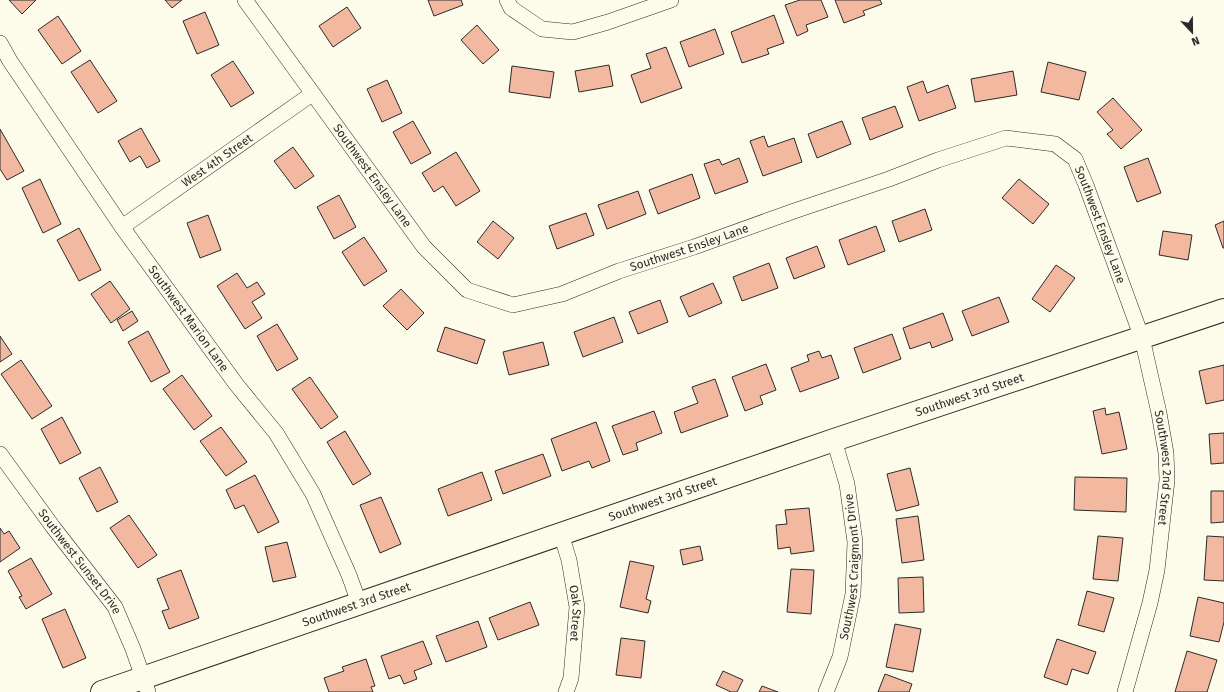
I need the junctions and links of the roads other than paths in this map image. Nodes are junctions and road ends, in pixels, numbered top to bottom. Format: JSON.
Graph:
{"nodes":[{"id":1,"x":245,"y":0,"type":"edge"},
{"id":2,"x":507,"y":0,"type":"edge"},
{"id":3,"x":671,"y":0,"type":"edge"},
{"id":4,"x":0,"y":42,"type":"edge"},
{"id":5,"x":312,"y":94,"type":"junction"},
{"id":6,"x":122,"y":227,"type":"junction"},
{"id":7,"x":1224,"y":310,"type":"edge"},
{"id":8,"x":1142,"y":338,"type":"junction"},
{"id":9,"x":834,"y":440,"type":"junction"},
{"id":10,"x":0,"y":454,"type":"edge"},
{"id":11,"x":561,"y":534,"type":"junction"},
{"id":12,"x":358,"y":603,"type":"junction"},
{"id":13,"x":146,"y":685,"type":"edge"},
{"id":14,"x":102,"y":692,"type":"edge"},
{"id":15,"x":566,"y":692,"type":"edge"},
{"id":16,"x":826,"y":692,"type":"edge"},
{"id":17,"x":1125,"y":692,"type":"edge"}],
"edges":[{"from":1,"to":5,"type":"street","name":"Southwest Ensley Lane"},
{"from":2,"to":3,"type":"street"},
{"from":4,"to":6,"type":"street","name":"Southwest Marion Lane"},
{"from":5,"to":6,"type":"street","name":"West 4th Street"},
{"from":5,"to":8,"type":"street","name":"Southwest Ensley Lane"},
{"from":6,"to":12,"type":"street","name":"Southwest Marion Lane"},
{"from":7,"to":8,"type":"main road","name":"Southwest 3rd Street"},
{"from":8,"to":9,"type":"main road","name":"Southwest 3rd Street"},
{"from":8,"to":17,"type":"street","name":"Southwest 2nd Street"},
{"from":9,"to":11,"type":"main road","name":"Southwest 3rd Street"},
{"from":9,"to":16,"type":"street","name":"Southwest Craigmont Drive"},
{"from":10,"to":13,"type":"street","name":"Southwest Sunset Drive"},
{"from":11,"to":12,"type":"main road","name":"Southwest 3rd Street"},
{"from":11,"to":15,"type":"street","name":"Oak Street"},
{"from":12,"to":13,"type":"main road","name":"Southwest 3rd Street"},
{"from":13,"to":14,"type":"main road","name":"Southwest 3rd Street"}]}
